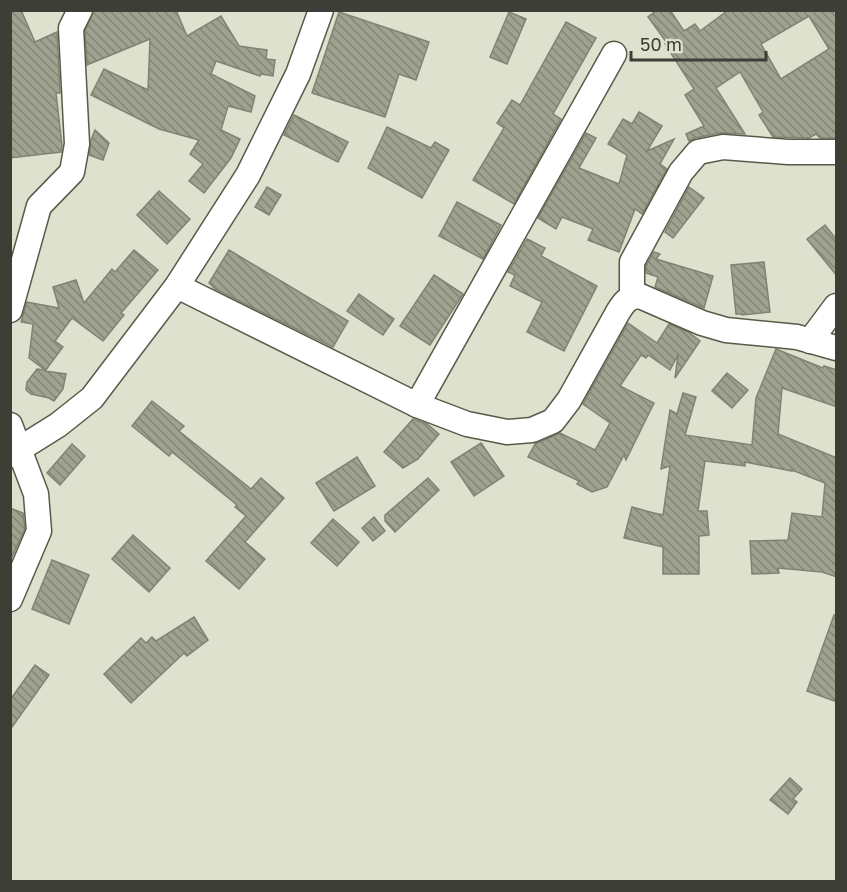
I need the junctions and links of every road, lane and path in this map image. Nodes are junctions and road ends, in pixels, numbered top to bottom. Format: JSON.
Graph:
{"nodes":[{"id":1,"x":80,"y":10,"type":"edge"},
{"id":2,"x":321,"y":10,"type":"edge"},
{"id":3,"x":614,"y":54,"type":"dead end"},
{"id":4,"x":837,"y":152,"type":"edge"},
{"id":5,"x":177,"y":286,"type":"junction"},
{"id":6,"x":633,"y":296,"type":"junction"},
{"id":7,"x":837,"y":306,"type":"edge"},
{"id":8,"x":10,"y":310,"type":"edge"},
{"id":9,"x":810,"y":341,"type":"junction"},
{"id":10,"x":837,"y":348,"type":"edge"},
{"id":11,"x":417,"y":405,"type":"junction"},
{"id":12,"x":10,"y":425,"type":"edge"},
{"id":13,"x":16,"y":452,"type":"edge"},
{"id":14,"x":10,"y":599,"type":"edge"}],
"edges":[{"from":1,"to":8,"type":"street"},
{"from":2,"to":5,"type":"street"},
{"from":3,"to":11,"type":"street"},
{"from":4,"to":6,"type":"street"},
{"from":5,"to":11,"type":"street"},
{"from":5,"to":13,"type":"street"},
{"from":6,"to":9,"type":"street"},
{"from":6,"to":11,"type":"street"},
{"from":7,"to":9,"type":"street"},
{"from":9,"to":10,"type":"street"},
{"from":12,"to":13,"type":"street"},
{"from":13,"to":14,"type":"street"}]}
